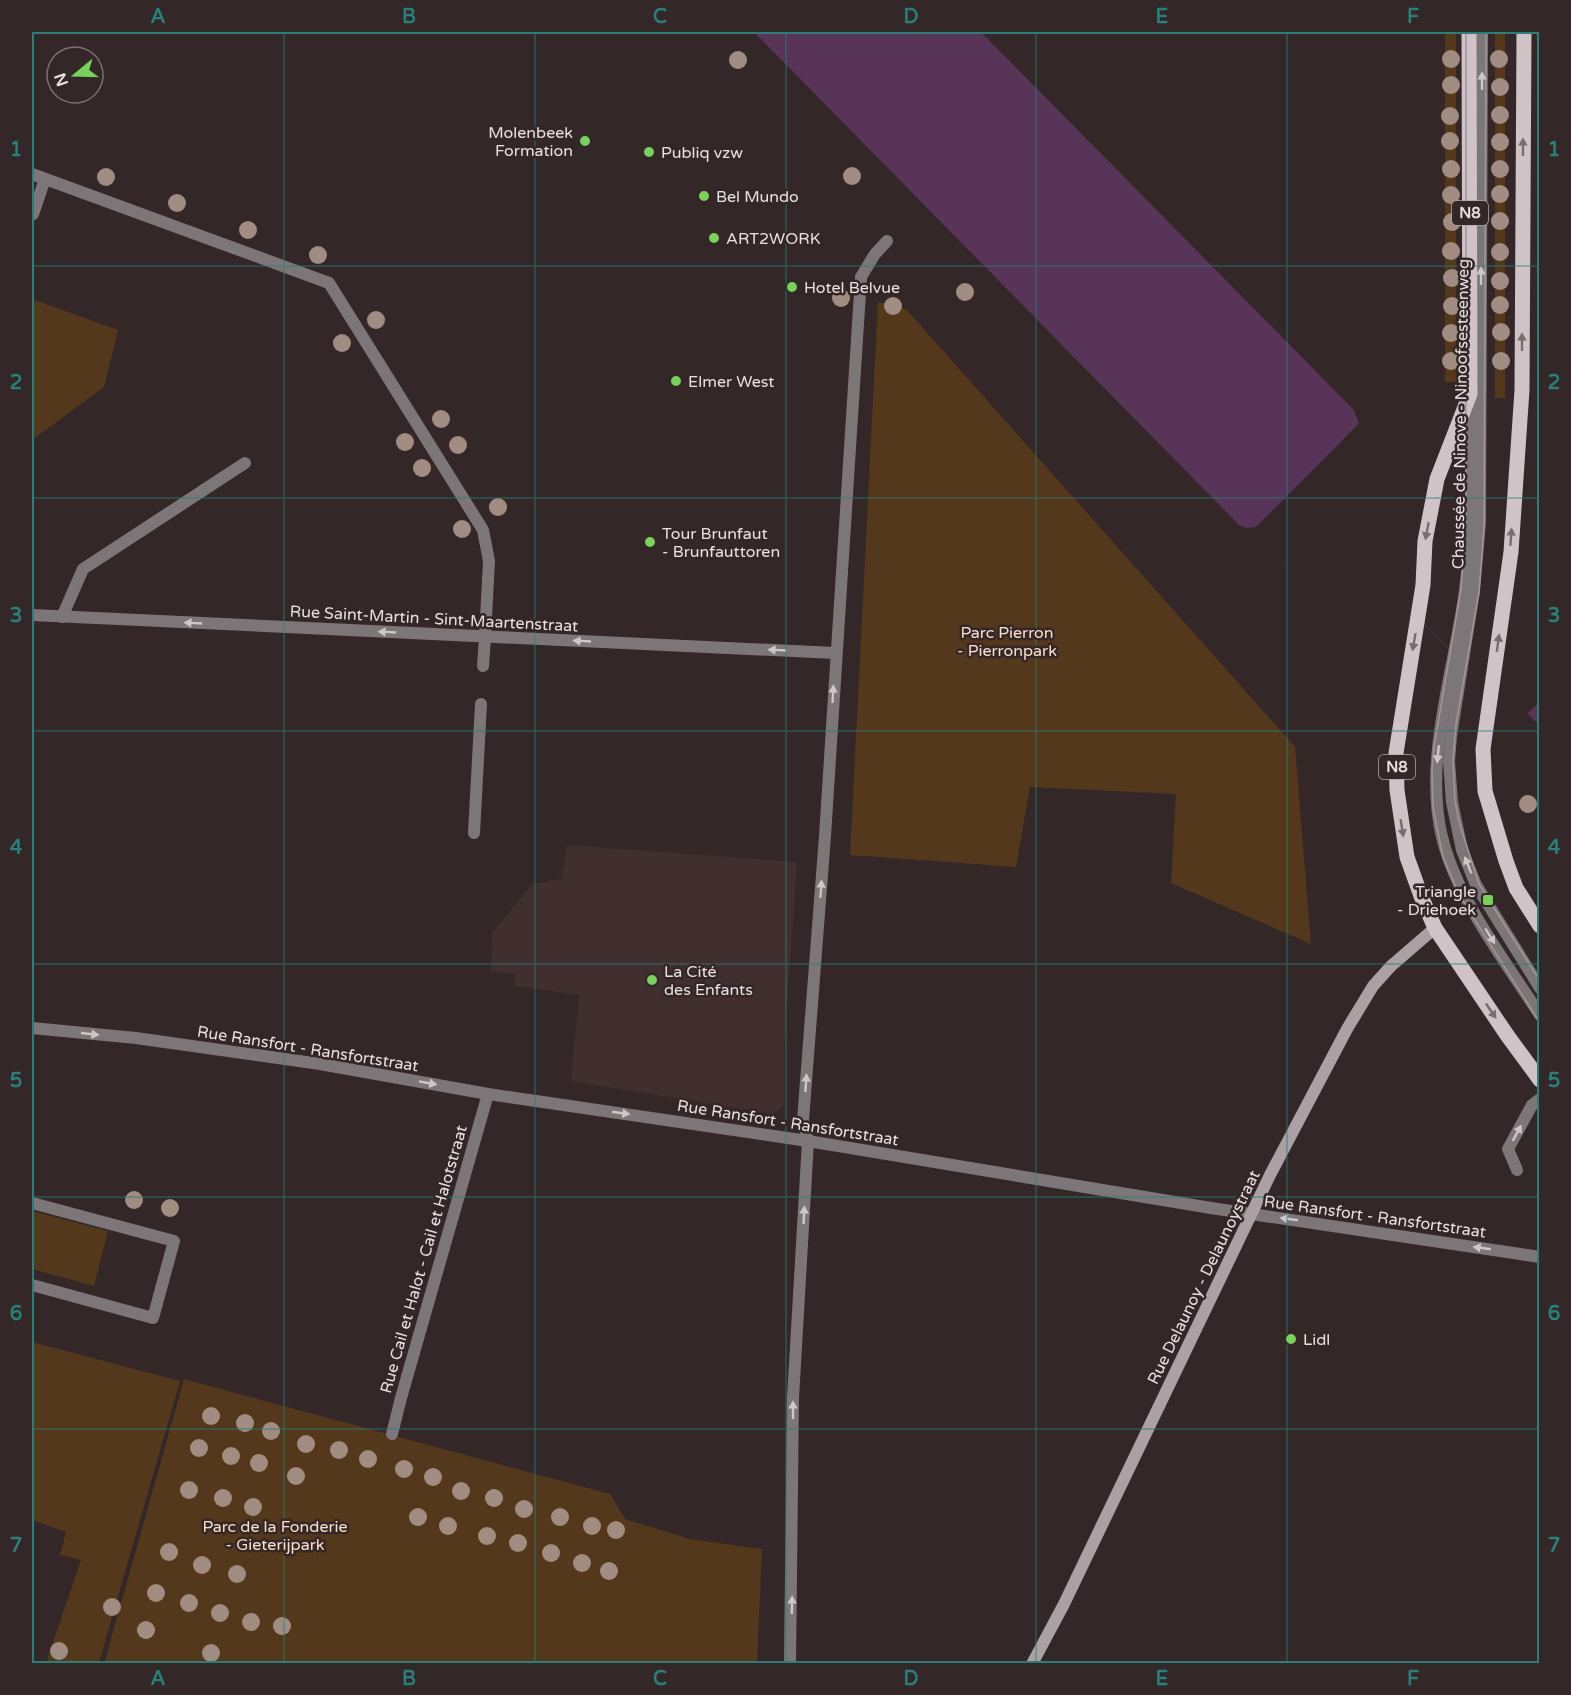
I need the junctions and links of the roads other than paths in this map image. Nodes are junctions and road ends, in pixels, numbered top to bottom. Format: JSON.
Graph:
{"nodes":[{"id":1,"x":1470,"y":32,"type":"edge"},
{"id":2,"x":1482,"y":32,"type":"edge"},
{"id":3,"x":1524,"y":32,"type":"edge"},
{"id":4,"x":32,"y":174,"type":"edge"},
{"id":5,"x":45,"y":179,"type":"junction"},
{"id":6,"x":33,"y":214,"type":"dead end"},
{"id":7,"x":887,"y":241,"type":"dead end"},
{"id":8,"x":1470,"y":394,"type":"junction"},
{"id":9,"x":245,"y":463,"type":"dead end"},
{"id":10,"x":1472,"y":561,"type":"junction"},
{"id":11,"x":32,"y":615,"type":"edge"},
{"id":12,"x":62,"y":617,"type":"junction"},
{"id":13,"x":485,"y":637,"type":"junction"},
{"id":14,"x":835,"y":653,"type":"junction"},
{"id":15,"x":1458,"y":658,"type":"junction"},
{"id":16,"x":483,"y":666,"type":"dead end"},
{"id":17,"x":481,"y":704,"type":"dead end"},
{"id":18,"x":474,"y":833,"type":"dead end"},
{"id":19,"x":1539,"y":926,"type":"edge"},
{"id":20,"x":1436,"y":928,"type":"junction"},
{"id":21,"x":1539,"y":988,"type":"edge"},
{"id":22,"x":1539,"y":1015,"type":"edge"},
{"id":23,"x":32,"y":1028,"type":"edge"},
{"id":24,"x":1539,"y":1080,"type":"edge"},
{"id":25,"x":488,"y":1094,"type":"junction"},
{"id":26,"x":1539,"y":1099,"type":"edge"},
{"id":27,"x":808,"y":1141,"type":"junction"},
{"id":28,"x":1517,"y":1170,"type":"dead end"},
{"id":29,"x":32,"y":1203,"type":"edge"},
{"id":30,"x":1251,"y":1214,"type":"junction"},
{"id":31,"x":1539,"y":1257,"type":"edge"},
{"id":32,"x":32,"y":1285,"type":"edge"},
{"id":33,"x":392,"y":1434,"type":"dead end"},
{"id":34,"x":790,"y":1664,"type":"edge"},
{"id":35,"x":1032,"y":1664,"type":"edge"}],
"edges":[{"from":1,"to":8,"type":"main road","name":"Chaussée de Ninove - Ninoofsesteenweg","number":"N8"},
{"from":10,"to":2,"type":"street","name":"Chaussée de Ninove - Ninoofsesteenweg","one_way":true},
{"from":19,"to":3,"type":"main road","one_way":true},
{"from":4,"to":5,"type":"street"},
{"from":5,"to":6,"type":"street"},
{"from":5,"to":13,"type":"street"},
{"from":7,"to":14,"type":"street"},
{"from":8,"to":10,"type":"street","name":"Chaussée de Ninove - Ninoofsesteenweg"},
{"from":8,"to":20,"type":"main road","name":"Chaussée de Ninove - Ninoofsesteenweg","number":"N8","one_way":true},
{"from":9,"to":12,"type":"street"},
{"from":10,"to":15,"type":"street","name":"Chaussée de Ninove - Ninoofsesteenweg"},
{"from":11,"to":12,"type":"street","name":"Rue Saint-Martin - Sint-Maartenstraat"},
{"from":13,"to":12,"type":"street","name":"Rue Saint-Martin - Sint-Maartenstraat","one_way":true},
{"from":14,"to":13,"type":"street","name":"Rue Saint-Martin - Sint-Maartenstraat","one_way":true},
{"from":13,"to":16,"type":"street"},
{"from":27,"to":14,"type":"street","one_way":true},
{"from":21,"to":15,"type":"street","name":"Chaussée de Ninove - Ninoofsesteenweg","one_way":true},
{"from":15,"to":22,"type":"street","name":"Chaussée de Ninove - Ninoofsesteenweg","one_way":true},
{"from":17,"to":18,"type":"street"},
{"from":20,"to":24,"type":"main road","name":"Chaussée de Ninove - Ninoofsesteenweg","number":"N8","one_way":true},
{"from":20,"to":30,"type":"street","name":"Rue Delaunoy - Delaunoystraat"},
{"from":23,"to":25,"type":"street","name":"Rue Ransfort - Ransfortstraat","one_way":true},
{"from":25,"to":27,"type":"street","name":"Rue Ransfort - Ransfortstraat","one_way":true},
{"from":25,"to":33,"type":"street","name":"Rue Cail et Halot - Cail et Halotstraat"},
{"from":28,"to":26,"type":"street","one_way":true},
{"from":27,"to":30,"type":"street","name":"Rue Ransfort - Ransfortstraat"},
{"from":34,"to":27,"type":"street","one_way":true},
{"from":29,"to":32,"type":"street"},
{"from":31,"to":30,"type":"street","name":"Rue Ransfort - Ransfortstraat","one_way":true},
{"from":30,"to":35,"type":"street","name":"Rue Delaunoy - Delaunoystraat"}]}
